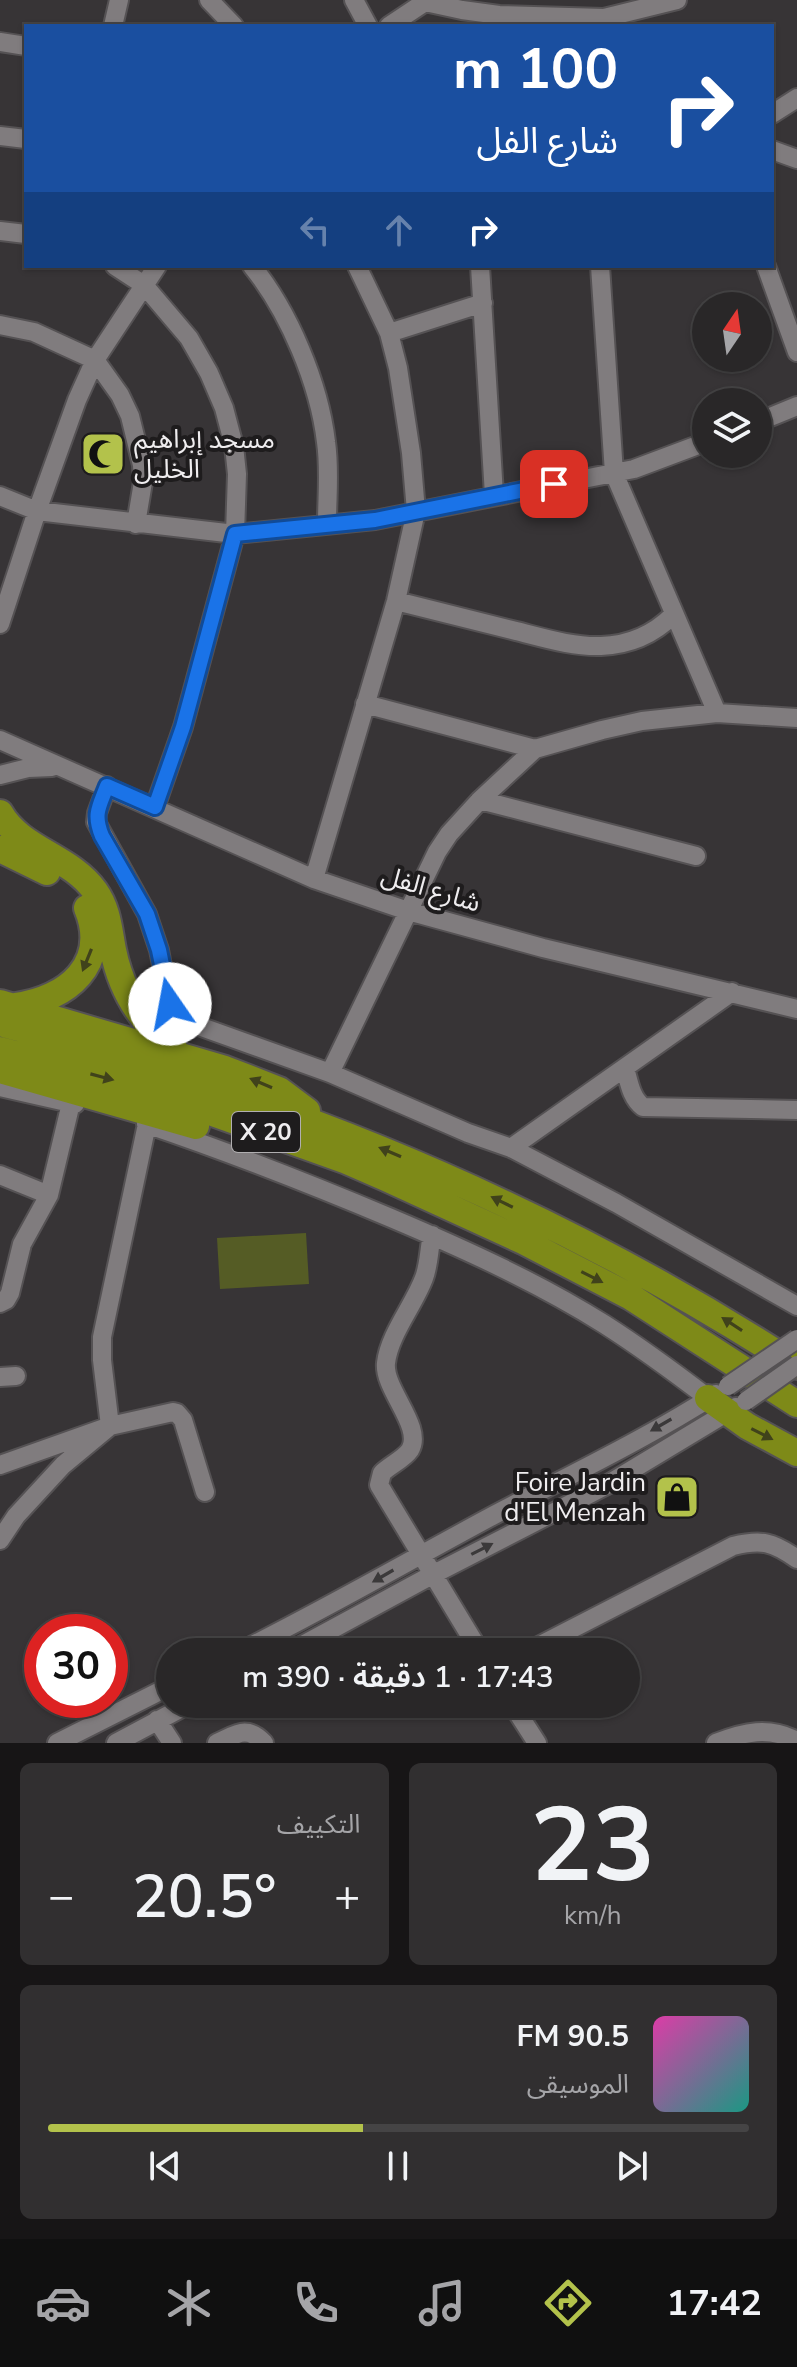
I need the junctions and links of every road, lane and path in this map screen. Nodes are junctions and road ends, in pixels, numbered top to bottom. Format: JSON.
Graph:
{"nodes":[{"id":1,"x":119,"y":0,"type":"edge"},
{"id":2,"x":209,"y":0,"type":"edge"},
{"id":3,"x":354,"y":0,"type":"edge"},
{"id":4,"x":597,"y":0,"type":"edge"},
{"id":5,"x":677,"y":0,"type":"edge"},
{"id":6,"x":426,"y":1,"type":"edge"},
{"id":7,"x":604,"y":22,"type":"edge"},
{"id":8,"x":113,"y":24,"type":"edge"},
{"id":9,"x":232,"y":24,"type":"edge"},
{"id":10,"x":367,"y":24,"type":"edge"},
{"id":11,"x":392,"y":24,"type":"edge"},
{"id":12,"x":0,"y":42,"type":"edge"},
{"id":13,"x":24,"y":46,"type":"edge"},
{"id":14,"x":797,"y":98,"type":"edge"},
{"id":15,"x":774,"y":113,"type":"edge"},
{"id":16,"x":0,"y":136,"type":"edge"},
{"id":17,"x":24,"y":139,"type":"edge"},
{"id":18,"x":774,"y":151,"type":"edge"},
{"id":19,"x":797,"y":159,"type":"edge"},
{"id":20,"x":0,"y":231,"type":"edge"},
{"id":21,"x":24,"y":234,"type":"edge"},
{"id":22,"x":118,"y":268,"type":"edge"},
{"id":23,"x":156,"y":268,"type":"edge"},
{"id":24,"x":253,"y":268,"type":"edge"},
{"id":25,"x":358,"y":268,"type":"edge"},
{"id":26,"x":480,"y":268,"type":"edge"},
{"id":27,"x":600,"y":268,"type":"edge"},
{"id":28,"x":767,"y":268,"type":"edge"},
{"id":29,"x":144,"y":285,"type":"junction"},
{"id":30,"x":483,"y":303,"type":"junction"},
{"id":31,"x":0,"y":325,"type":"edge"},
{"id":32,"x":389,"y":333,"type":"junction"},
{"id":33,"x":797,"y":352,"type":"edge"},
{"id":34,"x":95,"y":360,"type":"junction"},
{"id":35,"x":797,"y":406,"type":"edge"},
{"id":36,"x":772,"y":416,"type":"edge"},
{"id":37,"x":692,"y":447,"type":"edge"},
{"id":38,"x":614,"y":473,"type":"junction"},
{"id":39,"x":494,"y":495,"type":"junction"},
{"id":40,"x":0,"y":496,"type":"edge"},
{"id":41,"x":37,"y":511,"type":"junction"},
{"id":42,"x":416,"y":511,"type":"junction"},
{"id":43,"x":327,"y":523,"type":"junction"},
{"id":44,"x":136,"y":524,"type":"junction"},
{"id":45,"x":235,"y":534,"type":"junction"},
{"id":46,"x":396,"y":601,"type":"junction"},
{"id":47,"x":673,"y":615,"type":"junction"},
{"id":48,"x":0,"y":624,"type":"edge"},
{"id":49,"x":365,"y":704,"type":"junction"},
{"id":50,"x":717,"y":713,"type":"junction"},
{"id":51,"x":797,"y":718,"type":"edge"},
{"id":52,"x":0,"y":740,"type":"edge"},
{"id":53,"x":535,"y":749,"type":"junction"},
{"id":54,"x":67,"y":769,"type":"junction"},
{"id":55,"x":0,"y":775,"type":"edge"},
{"id":56,"x":107,"y":786,"type":"junction"},
{"id":57,"x":480,"y":800,"type":"junction"},
{"id":58,"x":155,"y":807,"type":"junction"},
{"id":59,"x":0,"y":813,"type":"edge"},
{"id":60,"x":0,"y":849,"type":"edge"},
{"id":61,"x":696,"y":856,"type":"dead end"},
{"id":62,"x":314,"y":879,"type":"junction"},
{"id":63,"x":408,"y":911,"type":"junction"},
{"id":64,"x":732,"y":992,"type":"junction"},
{"id":65,"x":797,"y":1009,"type":"edge"},
{"id":66,"x":4,"y":1011,"type":"edge"},
{"id":67,"x":0,"y":1050,"type":"edge"},
{"id":68,"x":195,"y":1058,"type":"junction"},
{"id":69,"x":625,"y":1068,"type":"junction"},
{"id":70,"x":0,"y":1070,"type":"edge"},
{"id":71,"x":330,"y":1073,"type":"junction"},
{"id":72,"x":0,"y":1087,"type":"edge"},
{"id":73,"x":71,"y":1103,"type":"junction"},
{"id":74,"x":797,"y":1110,"type":"edge"},
{"id":75,"x":147,"y":1124,"type":"junction"},
{"id":76,"x":325,"y":1126,"type":"junction"},
{"id":77,"x":511,"y":1148,"type":"junction"},
{"id":78,"x":0,"y":1175,"type":"edge"},
{"id":79,"x":49,"y":1195,"type":"junction"},
{"id":80,"x":432,"y":1235,"type":"junction"},
{"id":81,"x":511,"y":1236,"type":"junction"},
{"id":82,"x":0,"y":1303,"type":"edge"},
{"id":83,"x":797,"y":1306,"type":"edge"},
{"id":84,"x":797,"y":1339,"type":"edge"},
{"id":85,"x":797,"y":1366,"type":"edge"},
{"id":86,"x":727,"y":1399,"type":"junction"},
{"id":87,"x":797,"y":1404,"type":"edge"},
{"id":88,"x":110,"y":1426,"type":"junction"},
{"id":89,"x":797,"y":1453,"type":"edge"},
{"id":90,"x":0,"y":1465,"type":"edge"},
{"id":91,"x":205,"y":1492,"type":"dead end"},
{"id":92,"x":0,"y":1540,"type":"edge"},
{"id":93,"x":421,"y":1554,"type":"junction"},
{"id":94,"x":797,"y":1559,"type":"edge"},
{"id":95,"x":432,"y":1575,"type":"junction"},
{"id":96,"x":267,"y":1638,"type":"edge"},
{"id":97,"x":316,"y":1638,"type":"edge"},
{"id":98,"x":471,"y":1638,"type":"edge"},
{"id":99,"x":554,"y":1638,"type":"edge"},
{"id":100,"x":156,"y":1693,"type":"edge"},
{"id":101,"x":161,"y":1718,"type":"edge"},
{"id":102,"x":521,"y":1718,"type":"edge"},
{"id":103,"x":157,"y":1720,"type":"junction"},
{"id":104,"x":797,"y":1741,"type":"edge"},
{"id":105,"x":57,"y":1743,"type":"edge"},
{"id":106,"x":116,"y":1743,"type":"edge"},
{"id":107,"x":172,"y":1743,"type":"edge"},
{"id":108,"x":217,"y":1743,"type":"edge"},
{"id":109,"x":264,"y":1743,"type":"edge"},
{"id":110,"x":537,"y":1743,"type":"edge"},
{"id":111,"x":716,"y":1743,"type":"edge"}],
"edges":[{"from":1,"to":8,"type":"street"},
{"from":2,"to":9,"type":"street"},
{"from":3,"to":10,"type":"street"},
{"from":4,"to":7,"type":"street"},
{"from":5,"to":7,"type":"street"},
{"from":6,"to":7,"type":"street"},
{"from":6,"to":11,"type":"street"},
{"from":12,"to":13,"type":"street"},
{"from":14,"to":15,"type":"street"},
{"from":16,"to":17,"type":"street"},
{"from":18,"to":19,"type":"street"},
{"from":20,"to":21,"type":"street"},
{"from":22,"to":29,"type":"street"},
{"from":23,"to":29,"type":"street"},
{"from":24,"to":43,"type":"street"},
{"from":25,"to":32,"type":"street"},
{"from":26,"to":30,"type":"street"},
{"from":27,"to":38,"type":"street"},
{"from":28,"to":33,"type":"street"},
{"from":29,"to":34,"type":"street"},
{"from":29,"to":45,"type":"street"},
{"from":30,"to":32,"type":"street"},
{"from":30,"to":39,"type":"street"},
{"from":31,"to":34,"type":"street"},
{"from":32,"to":42,"type":"street"},
{"from":34,"to":41,"type":"street"},
{"from":34,"to":44,"type":"street"},
{"from":35,"to":36,"type":"street"},
{"from":37,"to":38,"type":"street"},
{"from":38,"to":39,"type":"street"},
{"from":38,"to":47,"type":"street"},
{"from":39,"to":42,"type":"street"},
{"from":40,"to":41,"type":"street"},
{"from":41,"to":44,"type":"street"},
{"from":41,"to":48,"type":"street"},
{"from":42,"to":43,"type":"street"},
{"from":42,"to":46,"type":"street"},
{"from":43,"to":45,"type":"street"},
{"from":44,"to":45,"type":"street"},
{"from":45,"to":58,"type":"street"},
{"from":46,"to":47,"type":"street"},
{"from":46,"to":49,"type":"street"},
{"from":47,"to":50,"type":"street"},
{"from":49,"to":53,"type":"street"},
{"from":49,"to":62,"type":"street"},
{"from":50,"to":51,"type":"street"},
{"from":50,"to":53,"type":"street"},
{"from":52,"to":54,"type":"street","name":"شارع الفل"},
{"from":53,"to":57,"type":"street"},
{"from":54,"to":55,"type":"street"},
{"from":54,"to":56,"type":"street","name":"شارع الفل"},
{"from":56,"to":58,"type":"street","name":"شارع الفل"},
{"from":56,"to":71,"type":"street"},
{"from":57,"to":61,"type":"street"},
{"from":57,"to":63,"type":"street"},
{"from":58,"to":62,"type":"street","name":"شارع الفل"},
{"from":59,"to":68,"type":"highway"},
{"from":60,"to":66,"type":"highway","one_way":true},
{"from":62,"to":63,"type":"street","name":"شارع الفل"},
{"from":63,"to":64,"type":"street","name":"شارع الفل"},
{"from":63,"to":71,"type":"street"},
{"from":64,"to":65,"type":"street","name":"شارع الفل"},
{"from":64,"to":69,"type":"street"},
{"from":66,"to":68,"type":"highway"},
{"from":66,"to":76,"type":"highway","number":"X 20"},
{"from":67,"to":81,"type":"highway","number":"X 20","one_way":true},
{"from":76,"to":68,"type":"highway","one_way":true},
{"from":69,"to":74,"type":"street"},
{"from":69,"to":77,"type":"street"},
{"from":70,"to":81,"type":"highway"},
{"from":71,"to":77,"type":"street"},
{"from":72,"to":73,"type":"street"},
{"from":73,"to":75,"type":"street"},
{"from":73,"to":79,"type":"street"},
{"from":75,"to":80,"type":"street"},
{"from":75,"to":88,"type":"street"},
{"from":85,"to":76,"type":"highway","number":"X 20","one_way":true},
{"from":77,"to":83,"type":"street"},
{"from":78,"to":79,"type":"street"},
{"from":79,"to":82,"type":"street"},
{"from":80,"to":86,"type":"street"},
{"from":80,"to":93,"type":"street"},
{"from":81,"to":87,"type":"highway","number":"X 20","one_way":true},
{"from":84,"to":86,"type":"street","bridge":true},
{"from":85,"to":86,"type":"street","bridge":true},
{"from":86,"to":89,"type":"highway","one_way":true},
{"from":86,"to":93,"type":"street","one_way":true},
{"from":95,"to":86,"type":"street","one_way":true},
{"from":88,"to":90,"type":"street"},
{"from":88,"to":91,"type":"street"},
{"from":88,"to":92,"type":"street"},
{"from":93,"to":95,"type":"street"},
{"from":93,"to":96,"type":"street","one_way":true},
{"from":94,"to":99,"type":"street"},
{"from":95,"to":97,"type":"street"},
{"from":95,"to":98,"type":"street"},
{"from":100,"to":105,"type":"street"},
{"from":101,"to":103,"type":"street"},
{"from":102,"to":110,"type":"street"},
{"from":103,"to":106,"type":"street"},
{"from":103,"to":107,"type":"street"},
{"from":104,"to":111,"type":"street"},
{"from":108,"to":109,"type":"street"}]}
